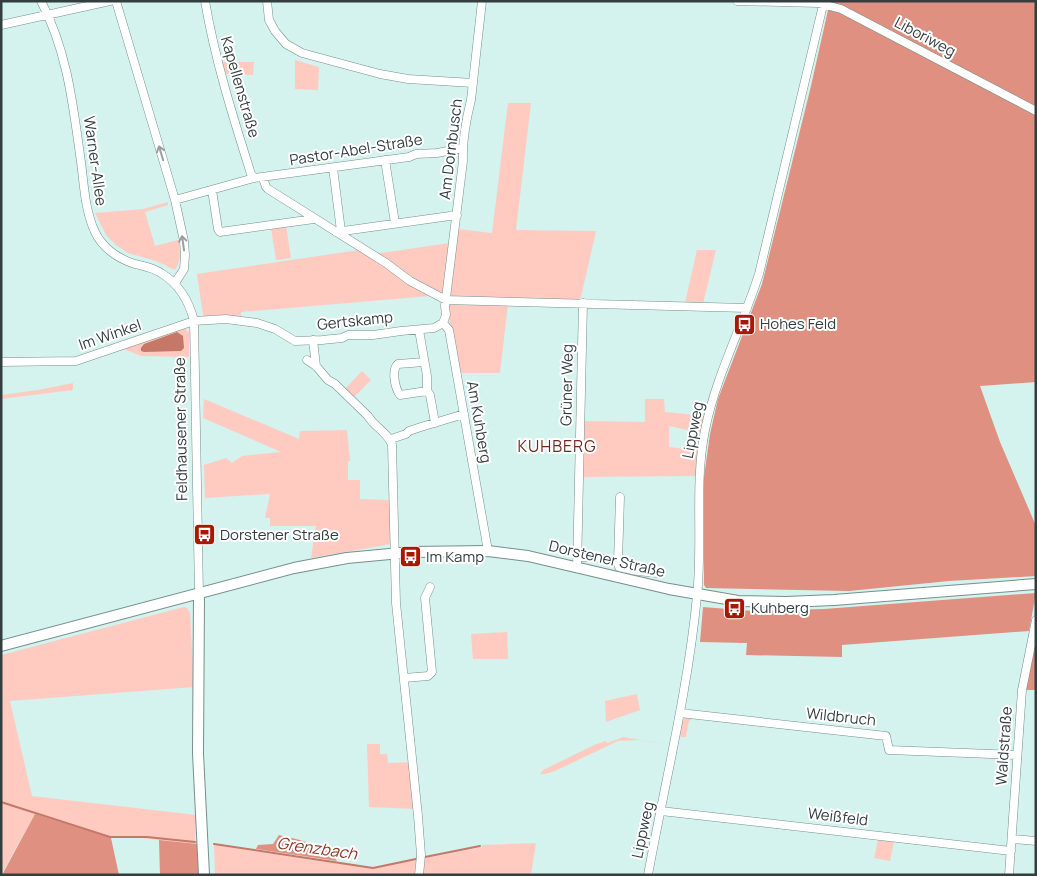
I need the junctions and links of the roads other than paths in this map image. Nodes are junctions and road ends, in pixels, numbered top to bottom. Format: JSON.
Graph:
{"nodes":[{"id":1,"x":41,"y":1,"type":"edge"},
{"id":2,"x":110,"y":1,"type":"edge"},
{"id":3,"x":116,"y":1,"type":"edge"},
{"id":4,"x":205,"y":1,"type":"edge"},
{"id":5,"x":267,"y":1,"type":"edge"},
{"id":6,"x":482,"y":1,"type":"edge"},
{"id":7,"x":738,"y":1,"type":"edge"},
{"id":8,"x":824,"y":3,"type":"edge"},
{"id":9,"x":48,"y":15,"type":"junction"},
{"id":10,"x":1,"y":25,"type":"edge"},
{"id":11,"x":473,"y":83,"type":"junction"},
{"id":12,"x":1036,"y":111,"type":"edge"},
{"id":13,"x":462,"y":148,"type":"junction"},
{"id":14,"x":385,"y":160,"type":"junction"},
{"id":15,"x":333,"y":168,"type":"junction"},
{"id":16,"x":254,"y":178,"type":"junction"},
{"id":17,"x":263,"y":178,"type":"junction"},
{"id":18,"x":212,"y":190,"type":"junction"},
{"id":19,"x":175,"y":200,"type":"junction"},
{"id":20,"x":456,"y":215,"type":"junction"},
{"id":21,"x":314,"y":219,"type":"junction"},
{"id":22,"x":395,"y":223,"type":"junction"},
{"id":23,"x":338,"y":231,"type":"junction"},
{"id":24,"x":175,"y":283,"type":"junction"},
{"id":25,"x":446,"y":300,"type":"junction"},
{"id":26,"x":583,"y":303,"type":"junction"},
{"id":27,"x":747,"y":308,"type":"junction"},
{"id":28,"x":194,"y":321,"type":"junction"},
{"id":29,"x":443,"y":323,"type":"junction"},
{"id":30,"x":419,"y":330,"type":"junction"},
{"id":31,"x":313,"y":340,"type":"junction"},
{"id":32,"x":295,"y":344,"type":"joint"},
{"id":33,"x":307,"y":360,"type":"dead end"},
{"id":34,"x":1,"y":362,"type":"edge"},
{"id":35,"x":424,"y":362,"type":"junction"},
{"id":36,"x":316,"y":366,"type":"junction"},
{"id":37,"x":427,"y":391,"type":"junction"},
{"id":38,"x":464,"y":414,"type":"junction"},
{"id":39,"x":435,"y":423,"type":"junction"},
{"id":40,"x":390,"y":440,"type":"junction"},
{"id":41,"x":620,"y":496,"type":"dead end"},
{"id":42,"x":488,"y":551,"type":"junction"},
{"id":43,"x":395,"y":553,"type":"junction"},
{"id":44,"x":618,"y":562,"type":"junction"},
{"id":45,"x":578,"y":563,"type":"junction"},
{"id":46,"x":657,"y":573,"type":"dead end"},
{"id":47,"x":1036,"y":584,"type":"edge"},
{"id":48,"x":430,"y":587,"type":"dead end"},
{"id":49,"x":198,"y":594,"type":"junction"},
{"id":50,"x":697,"y":595,"type":"junction"},
{"id":51,"x":1036,"y":620,"type":"edge"},
{"id":52,"x":1,"y":646,"type":"edge"},
{"id":53,"x":404,"y":678,"type":"junction"},
{"id":54,"x":680,"y":713,"type":"junction"},
{"id":55,"x":1017,"y":755,"type":"junction"},
{"id":56,"x":661,"y":811,"type":"junction"},
{"id":57,"x":1012,"y":838,"type":"junction"},
{"id":58,"x":1036,"y":841,"type":"edge"},
{"id":59,"x":1011,"y":851,"type":"junction"},
{"id":60,"x":204,"y":875,"type":"edge"},
{"id":61,"x":419,"y":875,"type":"edge"},
{"id":62,"x":648,"y":875,"type":"edge"},
{"id":63,"x":1009,"y":875,"type":"edge"}],
"edges":[{"from":1,"to":9,"type":"street","name":"Warner-Allee"},
{"from":2,"to":9,"type":"street"},
{"from":19,"to":3,"type":"street","one_way":true},
{"from":4,"to":16,"type":"street","name":"Kapellenstraße"},
{"from":5,"to":11,"type":"street"},
{"from":6,"to":11,"type":"street","name":"Am Dornbusch"},
{"from":7,"to":8,"type":"street","name":"Liboriweg"},
{"from":8,"to":12,"type":"street","name":"Liboriweg"},
{"from":8,"to":27,"type":"street","name":"Lippweg"},
{"from":9,"to":10,"type":"street"},
{"from":9,"to":24,"type":"street","name":"Warner-Allee"},
{"from":11,"to":13,"type":"street","name":"Am Dornbusch"},
{"from":13,"to":14,"type":"street","name":"Pastor-Abel-Straße"},
{"from":13,"to":20,"type":"street","name":"Am Dornbusch"},
{"from":14,"to":15,"type":"street","name":"Pastor-Abel-Straße"},
{"from":14,"to":22,"type":"street"},
{"from":15,"to":17,"type":"street","name":"Pastor-Abel-Straße"},
{"from":15,"to":23,"type":"street"},
{"from":16,"to":17,"type":"street","name":"Pastor-Abel-Straße"},
{"from":16,"to":18,"type":"street","name":"Pastor-Abel-Straße"},
{"from":17,"to":21,"type":"street"},
{"from":18,"to":19,"type":"street","name":"Pastor-Abel-Straße"},
{"from":18,"to":21,"type":"street"},
{"from":24,"to":19,"type":"street","one_way":true},
{"from":20,"to":22,"type":"street"},
{"from":20,"to":25,"type":"street","name":"Am Dornbusch"},
{"from":21,"to":23,"type":"street"},
{"from":22,"to":23,"type":"street"},
{"from":23,"to":25,"type":"street"},
{"from":24,"to":28,"type":"street","name":"Feldhausener Straße"},
{"from":25,"to":26,"type":"street"},
{"from":25,"to":29,"type":"street","name":"Am Kuhberg"},
{"from":26,"to":27,"type":"street"},
{"from":26,"to":45,"type":"street","name":"Grüner Weg"},
{"from":27,"to":50,"type":"street","name":"Lippweg"},
{"from":28,"to":32,"type":"street","name":"Im Winkel"},
{"from":28,"to":34,"type":"street","name":"Im Winkel"},
{"from":28,"to":49,"type":"street","name":"Feldhausener Straße"},
{"from":29,"to":30,"type":"street","name":"Gertskamp"},
{"from":29,"to":38,"type":"street","name":"Am Kuhberg"},
{"from":30,"to":31,"type":"street","name":"Gertskamp"},
{"from":30,"to":35,"type":"street"},
{"from":31,"to":32,"type":"street","name":"Gertskamp"},
{"from":31,"to":36,"type":"street"},
{"from":33,"to":36,"type":"street"},
{"from":35,"to":37,"type":"street"},
{"from":35,"to":37,"type":"street"},
{"from":36,"to":40,"type":"street"},
{"from":37,"to":39,"type":"street"},
{"from":38,"to":39,"type":"street"},
{"from":38,"to":42,"type":"street","name":"Am Kuhberg"},
{"from":39,"to":40,"type":"street"},
{"from":40,"to":43,"type":"street"},
{"from":41,"to":44,"type":"street"},
{"from":42,"to":43,"type":"main road","name":"Dorstener Straße"},
{"from":42,"to":45,"type":"main road","name":"Dorstener Straße"},
{"from":43,"to":49,"type":"main road","name":"Dorstener Straße"},
{"from":43,"to":53,"type":"street"},
{"from":44,"to":45,"type":"street"},
{"from":44,"to":46,"type":"street"},
{"from":45,"to":50,"type":"main road","name":"Dorstener Straße"},
{"from":47,"to":50,"type":"main road","name":"Dorstener Straße"},
{"from":48,"to":53,"type":"street"},
{"from":49,"to":52,"type":"main road","name":"Dorstener Straße"},
{"from":49,"to":60,"type":"main road","name":"Feldhausener Straße"},
{"from":50,"to":54,"type":"street","name":"Lippweg"},
{"from":51,"to":55,"type":"street","name":"Waldstraße"},
{"from":53,"to":61,"type":"street"},
{"from":54,"to":55,"type":"street","name":"Wildbruch"},
{"from":54,"to":56,"type":"street","name":"Lippweg"},
{"from":55,"to":57,"type":"street","name":"Waldstraße"},
{"from":56,"to":59,"type":"street","name":"Weißfeld"},
{"from":56,"to":62,"type":"street","name":"Lippweg"},
{"from":57,"to":58,"type":"street"},
{"from":57,"to":59,"type":"street","name":"Waldstraße"},
{"from":59,"to":63,"type":"street","name":"Waldstraße"}]}
